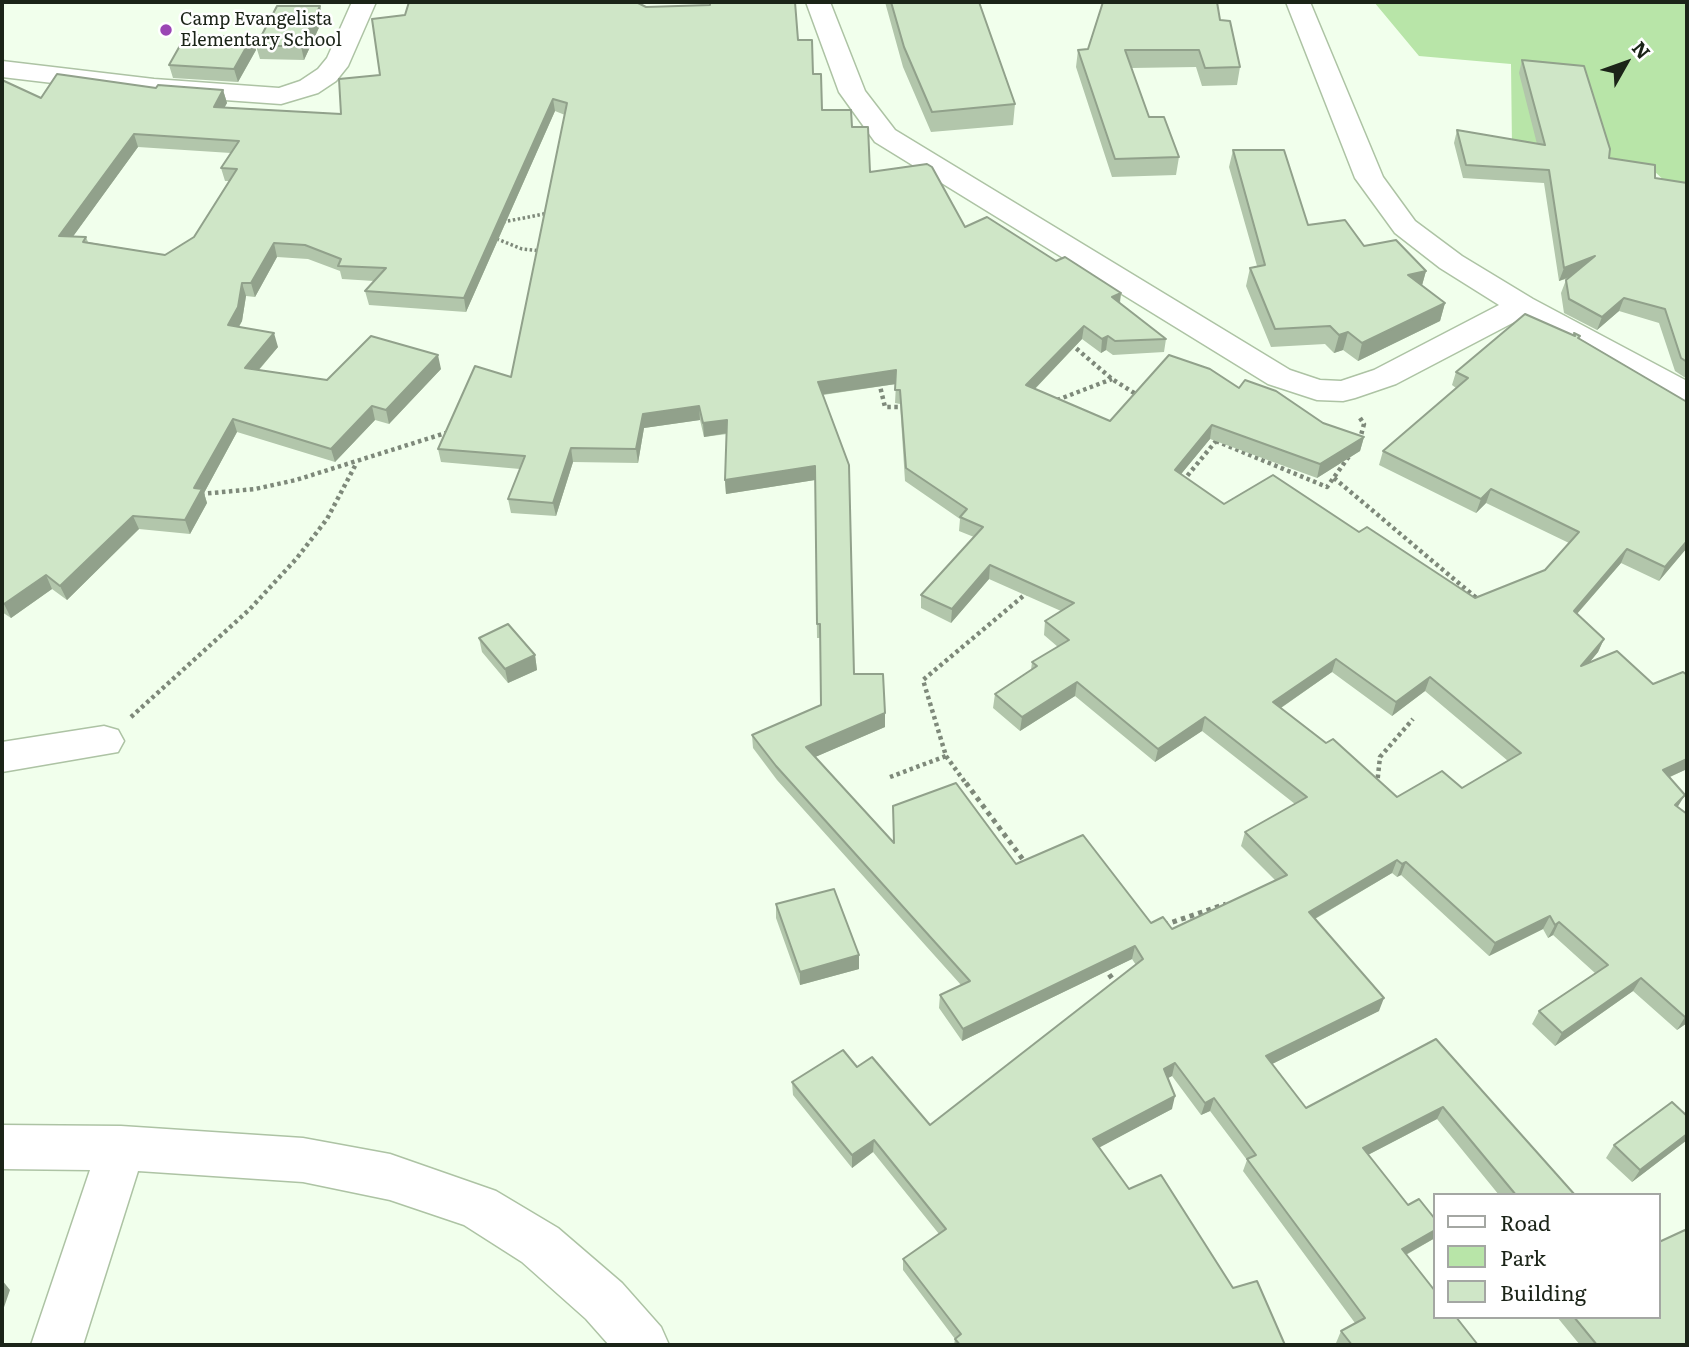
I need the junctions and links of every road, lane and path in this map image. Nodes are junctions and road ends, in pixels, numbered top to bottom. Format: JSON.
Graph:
{"nodes":[{"id":1,"x":364,"y":2,"type":"edge"},
{"id":2,"x":818,"y":2,"type":"edge"},
{"id":3,"x":1298,"y":2,"type":"edge"},
{"id":4,"x":2,"y":69,"type":"edge"},
{"id":5,"x":558,"y":211,"type":"edge"},
{"id":6,"x":496,"y":223,"type":"edge"},
{"id":7,"x":491,"y":237,"type":"edge"},
{"id":8,"x":552,"y":253,"type":"edge"},
{"id":9,"x":1522,"y":306,"type":"junction"},
{"id":10,"x":1062,"y":337,"type":"edge"},
{"id":11,"x":877,"y":372,"type":"edge"},
{"id":12,"x":1112,"y":379,"type":"junction"},
{"id":13,"x":1343,"y":391,"type":"junction"},
{"id":14,"x":1687,"y":394,"type":"edge"},
{"id":15,"x":1144,"y":400,"type":"edge"},
{"id":16,"x":1054,"y":401,"type":"edge"},
{"id":17,"x":909,"y":407,"type":"edge"},
{"id":18,"x":458,"y":430,"type":"edge"},
{"id":19,"x":1207,"y":437,"type":"edge"},
{"id":20,"x":1216,"y":441,"type":"junction"},
{"id":21,"x":1359,"y":443,"type":"edge"},
{"id":22,"x":1353,"y":452,"type":"edge"},
{"id":23,"x":356,"y":463,"type":"junction"},
{"id":24,"x":1334,"y":478,"type":"junction"},
{"id":25,"x":1174,"y":492,"type":"edge"},
{"id":26,"x":196,"y":494,"type":"edge"},
{"id":27,"x":1033,"y":588,"type":"edge"},
{"id":28,"x":1486,"y":605,"type":"edge"},
{"id":29,"x":1413,"y":719,"type":"dead end"},
{"id":30,"x":104,"y":741,"type":"joint"},
{"id":31,"x":946,"y":756,"type":"junction"},
{"id":32,"x":2,"y":757,"type":"edge"},
{"id":33,"x":890,"y":777,"type":"dead end"},
{"id":34,"x":1376,"y":791,"type":"edge"},
{"id":35,"x":1034,"y":874,"type":"edge"},
{"id":36,"x":1233,"y":902,"type":"edge"},
{"id":37,"x":1155,"y":928,"type":"edge"},
{"id":38,"x":1097,"y":958,"type":"edge"},
{"id":39,"x":1116,"y":984,"type":"edge"},
{"id":40,"x":2,"y":1147,"type":"edge"},
{"id":41,"x":121,"y":1148,"type":"junction"},
{"id":42,"x":57,"y":1345,"type":"edge"},
{"id":43,"x":643,"y":1345,"type":"edge"}],
"edges":[{"from":1,"to":4,"type":"street"},
{"from":2,"to":13,"type":"street"},
{"from":3,"to":9,"type":"street"},
{"from":5,"to":6,"type":"path"},
{"from":7,"to":8,"type":"path"},
{"from":9,"to":13,"type":"street"},
{"from":9,"to":14,"type":"street"},
{"from":10,"to":12,"type":"path"},
{"from":11,"to":17,"type":"path"},
{"from":12,"to":15,"type":"path"},
{"from":12,"to":16,"type":"path"},
{"from":13,"to":21,"type":"path"},
{"from":18,"to":23,"type":"path"},
{"from":19,"to":20,"type":"path"},
{"from":20,"to":24,"type":"path"},
{"from":20,"to":25,"type":"path"},
{"from":22,"to":24,"type":"path"},
{"from":23,"to":26,"type":"path"},
{"from":23,"to":30,"type":"path"},
{"from":24,"to":28,"type":"path"},
{"from":27,"to":31,"type":"path"},
{"from":29,"to":34,"type":"path"},
{"from":30,"to":32,"type":"street"},
{"from":31,"to":33,"type":"path"},
{"from":31,"to":35,"type":"path"},
{"from":36,"to":37,"type":"path"},
{"from":38,"to":39,"type":"path"},
{"from":40,"to":41,"type":"street"},
{"from":41,"to":42,"type":"street"},
{"from":41,"to":43,"type":"street"}]}
